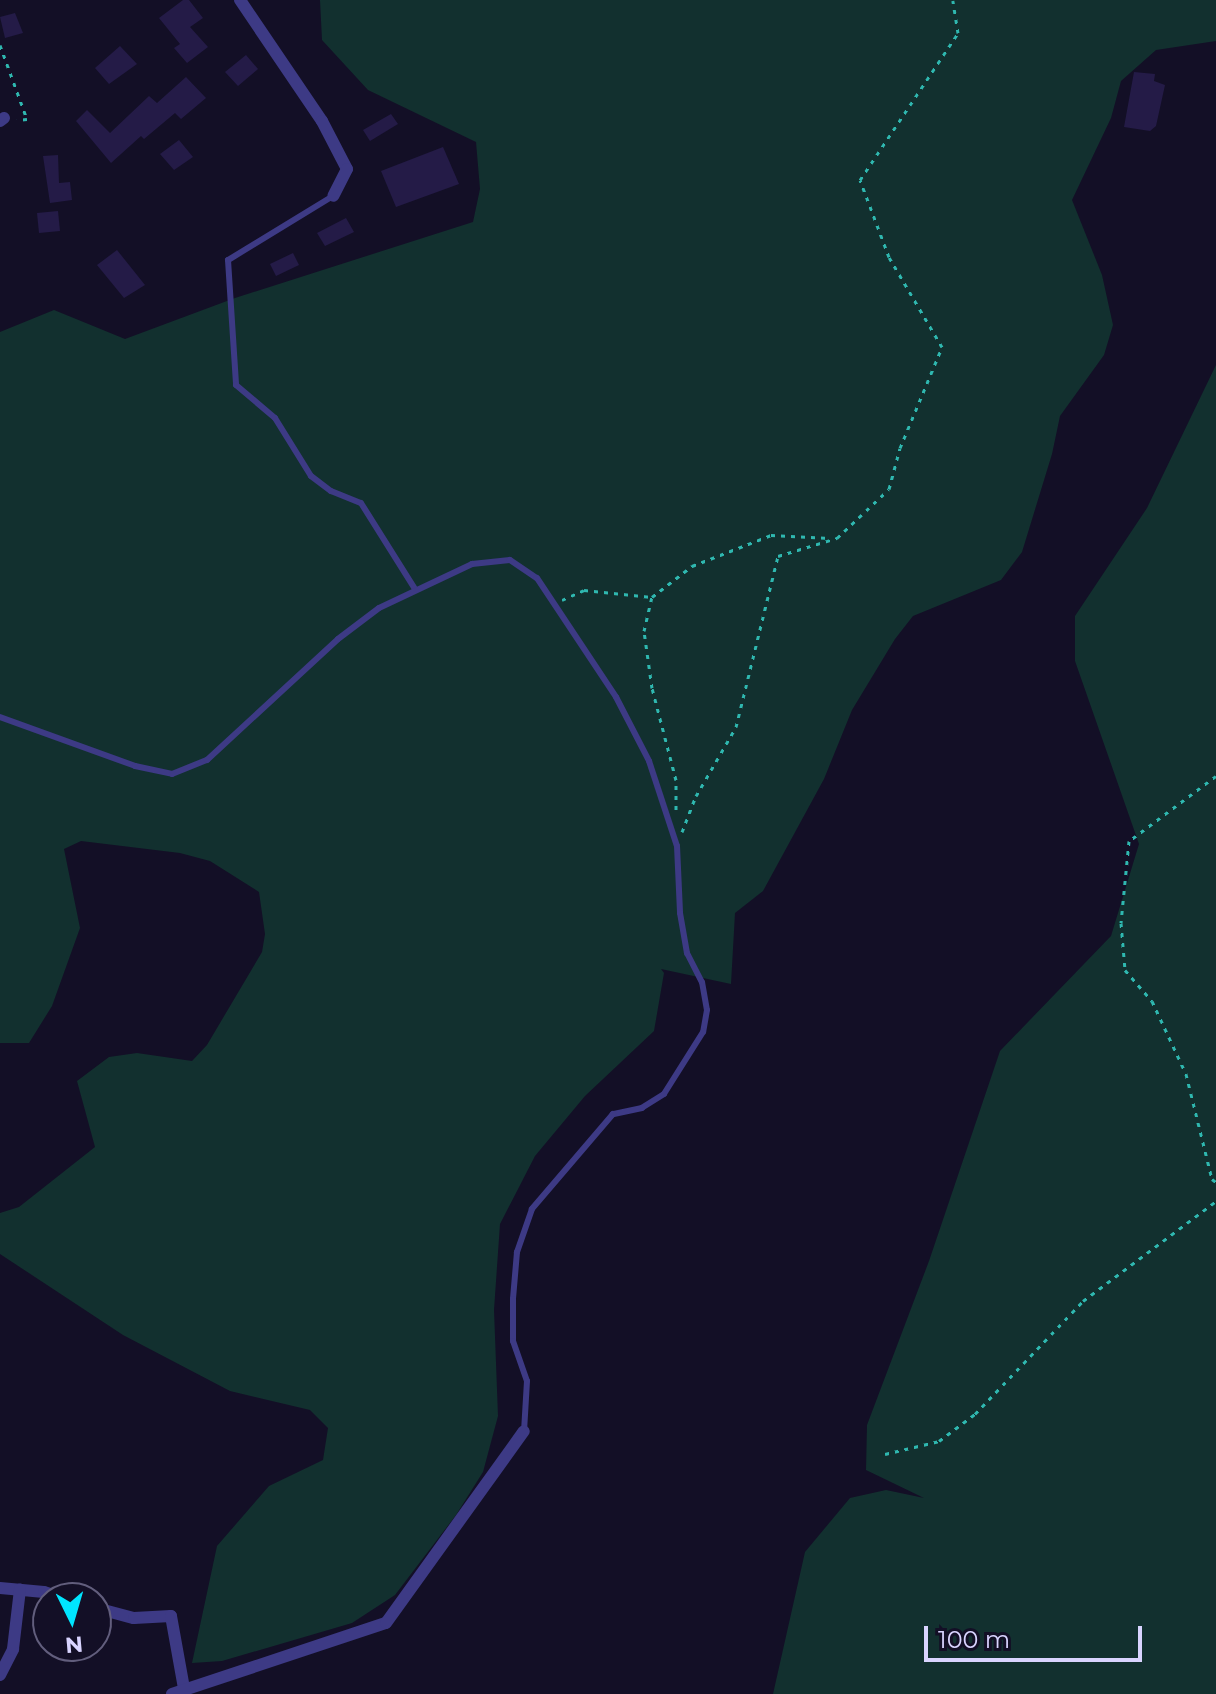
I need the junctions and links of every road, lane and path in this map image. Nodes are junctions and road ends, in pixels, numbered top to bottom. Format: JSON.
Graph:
{"nodes":[{"id":1,"x":240,"y":0,"type":"edge"},
{"id":2,"x":953,"y":0,"type":"edge"},
{"id":3,"x":0,"y":45,"type":"edge"},
{"id":4,"x":2,"y":120,"type":"edge"},
{"id":5,"x":333,"y":196,"type":"joint"},
{"id":6,"x":837,"y":538,"type":"junction"},
{"id":7,"x":415,"y":589,"type":"junction"},
{"id":8,"x":652,"y":597,"type":"junction"},
{"id":9,"x":553,"y":605,"type":"junction"},
{"id":10,"x":0,"y":717,"type":"edge"},
{"id":11,"x":1216,"y":776,"type":"edge"},
{"id":12,"x":677,"y":846,"type":"junction"},
{"id":13,"x":1216,"y":1182,"type":"edge"},
{"id":14,"x":1216,"y":1201,"type":"edge"},
{"id":15,"x":524,"y":1431,"type":"joint"},
{"id":16,"x":885,"y":1454,"type":"dead end"},
{"id":17,"x":0,"y":1588,"type":"edge"},
{"id":18,"x":20,"y":1589,"type":"junction"},
{"id":19,"x":32,"y":1591,"type":"edge"},
{"id":20,"x":112,"y":1612,"type":"edge"},
{"id":21,"x":0,"y":1675,"type":"edge"},
{"id":22,"x":178,"y":1691,"type":"edge"}],
"edges":[{"from":1,"to":5,"type":"street"},
{"from":2,"to":6,"type":"path"},
{"from":3,"to":4,"type":"path"},
{"from":5,"to":7,"type":"lane"},
{"from":6,"to":8,"type":"path"},
{"from":6,"to":12,"type":"path"},
{"from":7,"to":9,"type":"lane"},
{"from":7,"to":10,"type":"lane"},
{"from":8,"to":9,"type":"path"},
{"from":8,"to":12,"type":"path"},
{"from":9,"to":12,"type":"lane"},
{"from":11,"to":13,"type":"path"},
{"from":12,"to":15,"type":"lane"},
{"from":14,"to":16,"type":"path"},
{"from":15,"to":22,"type":"street"},
{"from":17,"to":18,"type":"street"},
{"from":18,"to":19,"type":"street"},
{"from":18,"to":21,"type":"street"},
{"from":20,"to":22,"type":"street"}]}
